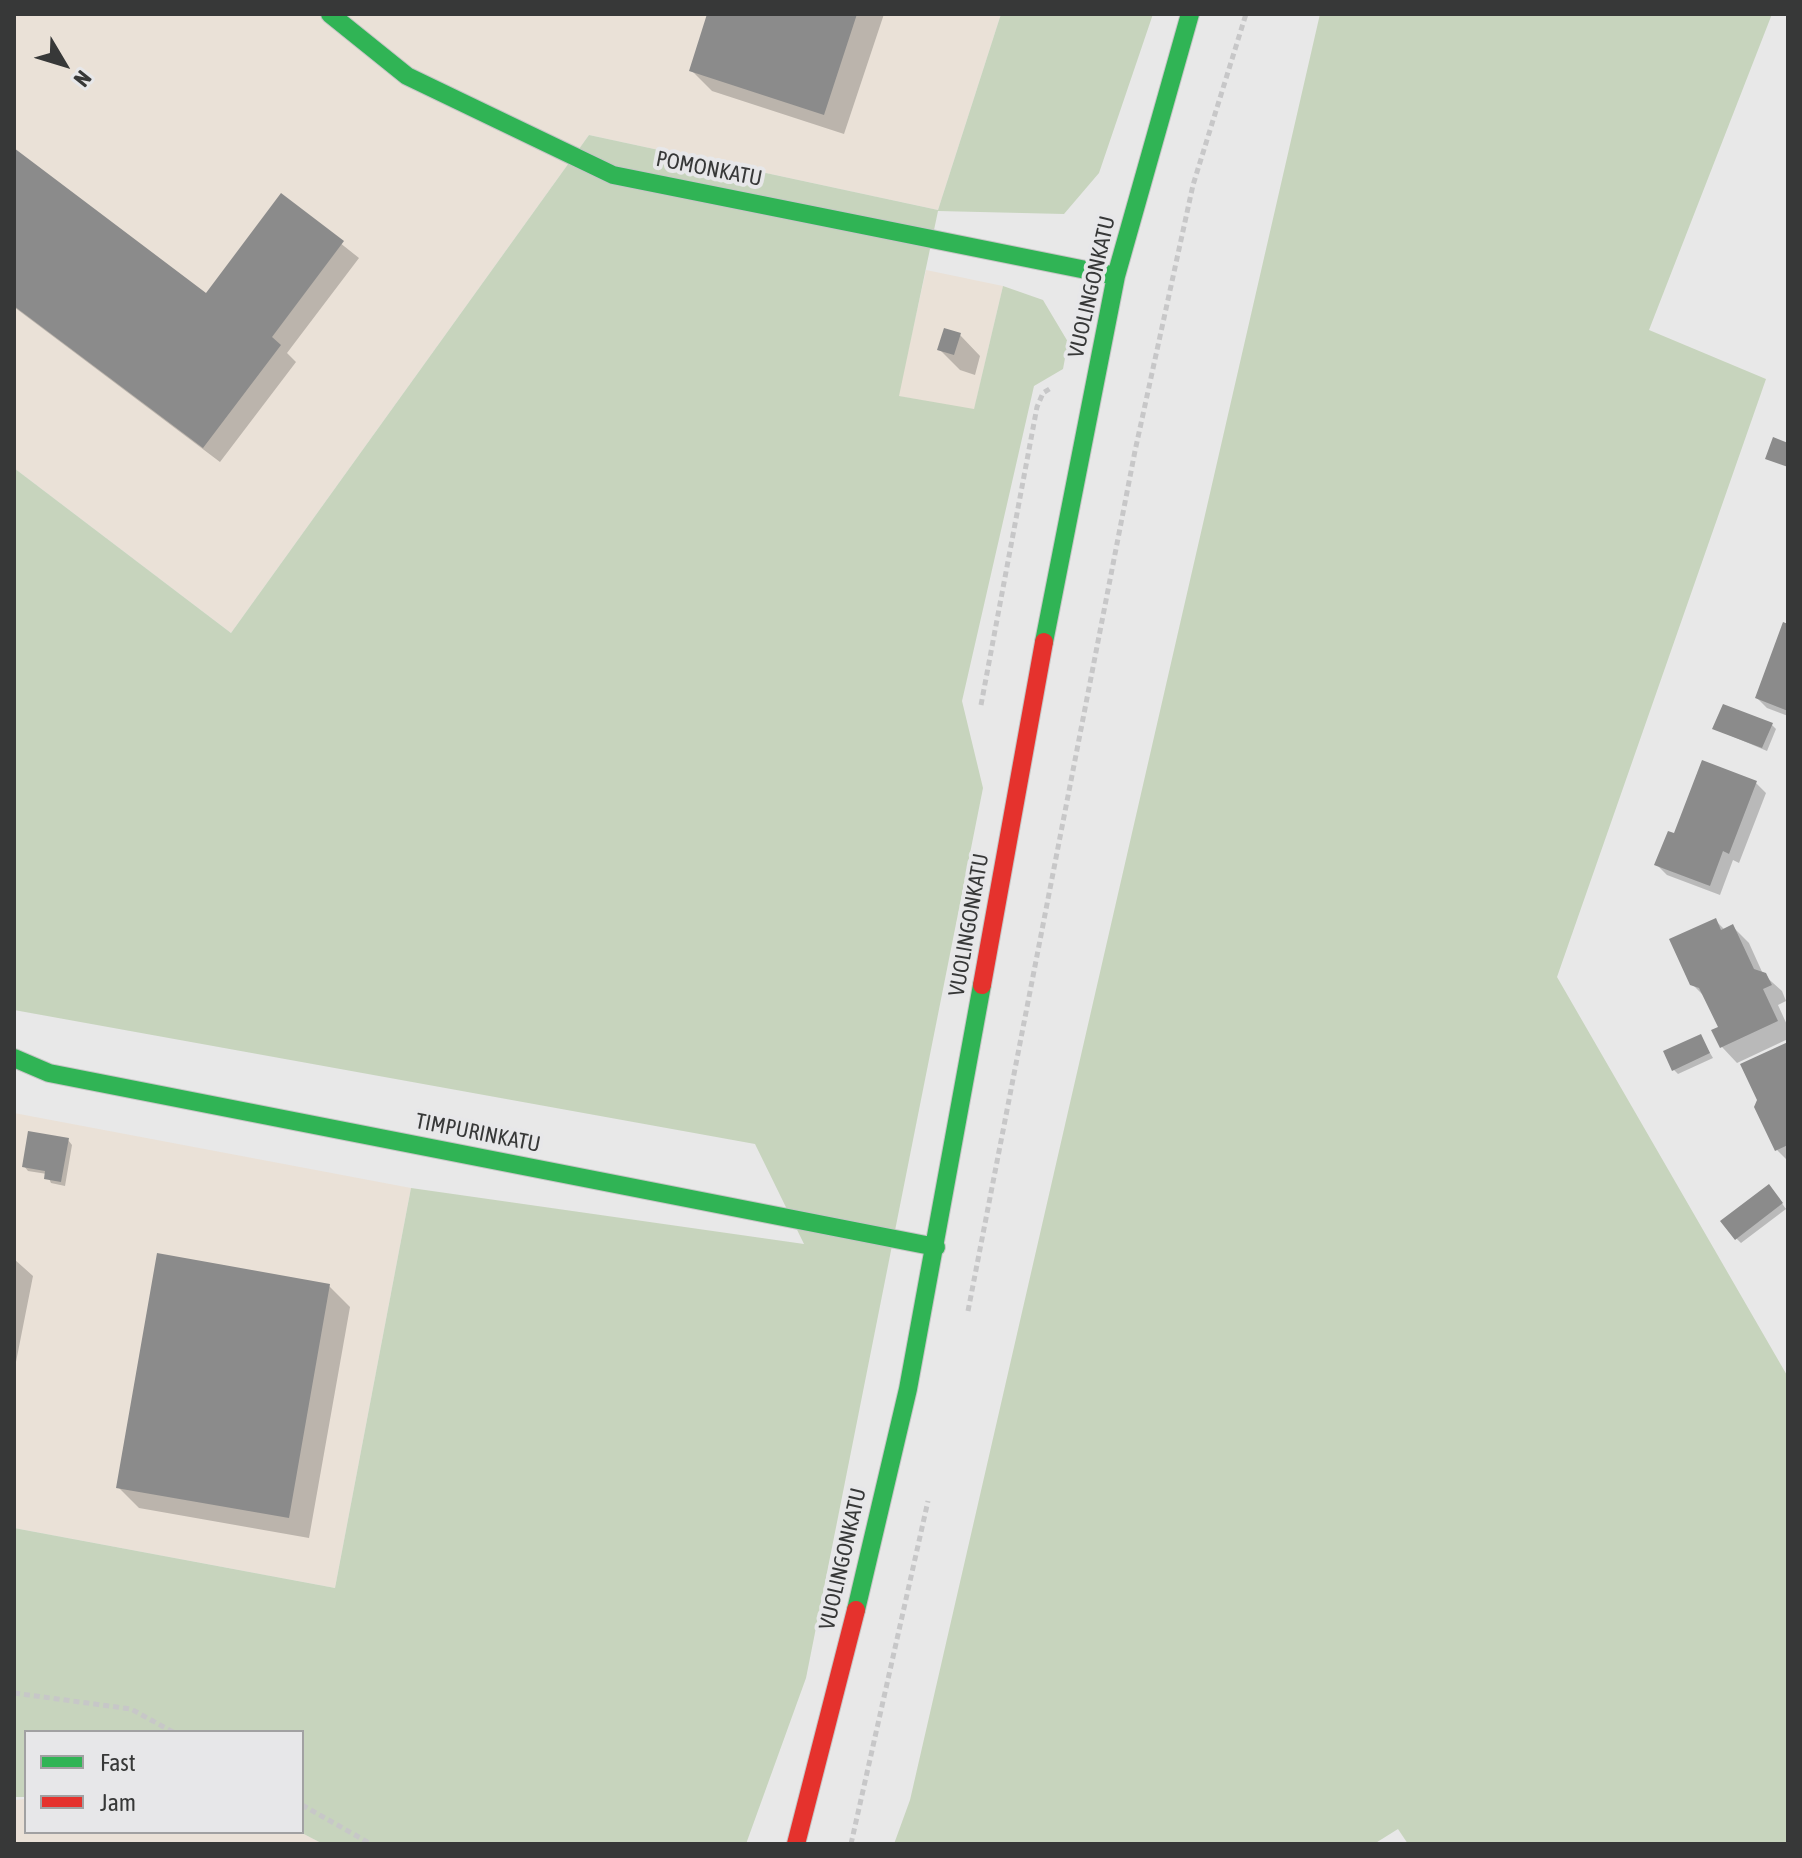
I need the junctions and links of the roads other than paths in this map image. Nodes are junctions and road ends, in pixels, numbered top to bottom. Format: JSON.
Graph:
{"nodes":[{"id":1,"x":330,"y":14,"type":"edge"},
{"id":2,"x":1190,"y":14,"type":"edge"},
{"id":3,"x":1116,"y":276,"type":"junction"},
{"id":4,"x":14,"y":1058,"type":"edge"},
{"id":5,"x":936,"y":1247,"type":"junction"},
{"id":6,"x":796,"y":1844,"type":"edge"}],
"edges":[{"from":1,"to":3,"type":"street","name":"POMONKATU"},
{"from":2,"to":3,"type":"street","name":"VUOLINGONKATU"},
{"from":3,"to":5,"type":"street","name":"VUOLINGONKATU"},
{"from":4,"to":5,"type":"street","name":"TIMPURINKATU"},
{"from":5,"to":6,"type":"street","name":"VUOLINGONKATU"}]}
